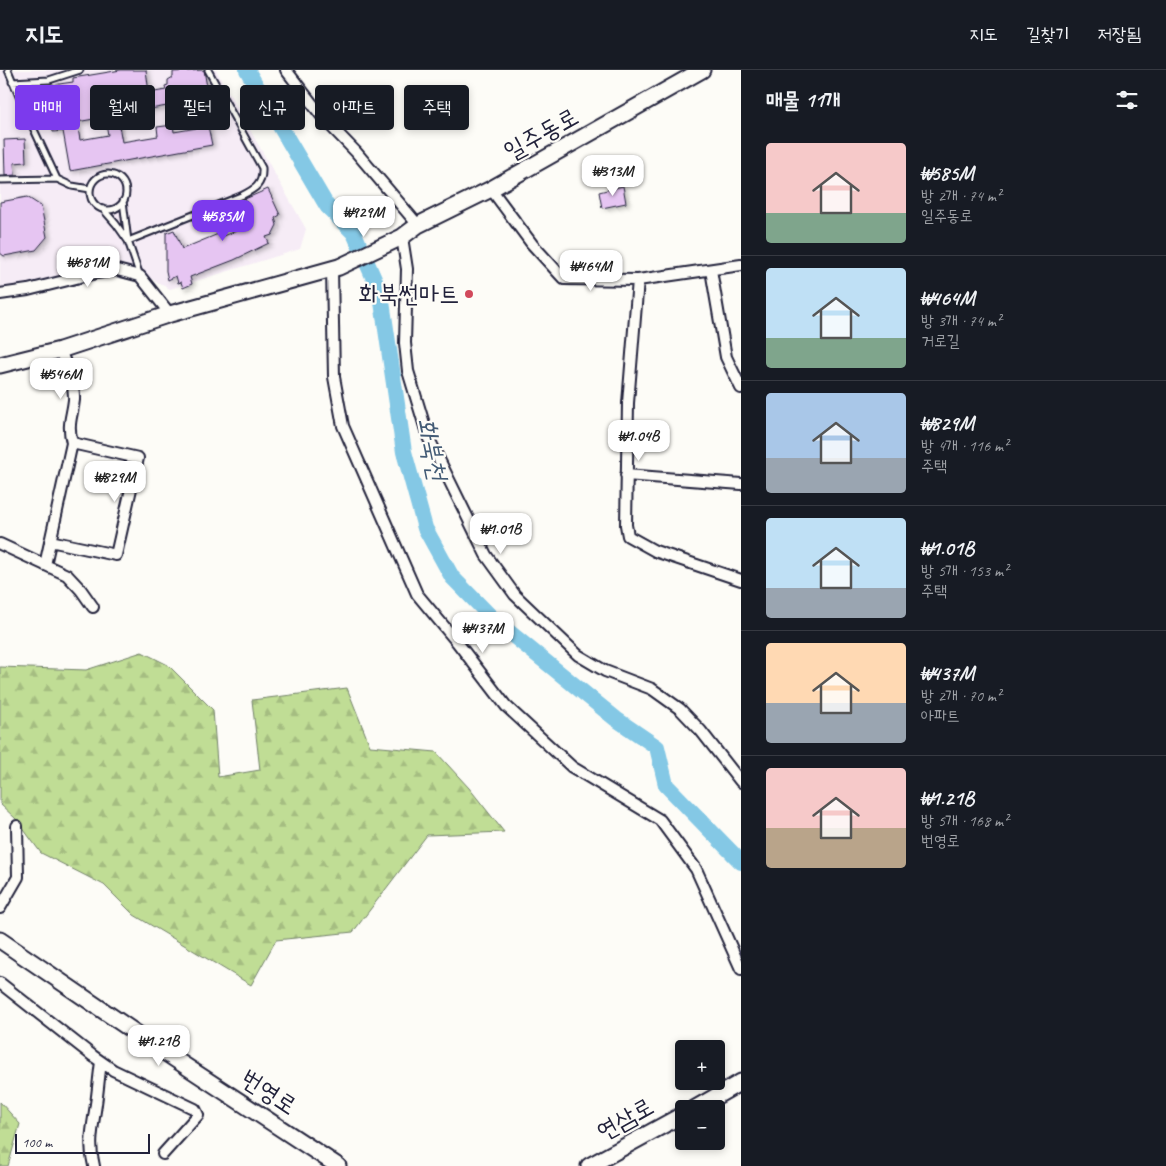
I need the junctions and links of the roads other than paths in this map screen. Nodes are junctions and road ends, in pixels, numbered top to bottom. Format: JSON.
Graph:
{"nodes":[{"id":1,"x":8,"y":70,"type":"edge"},
{"id":2,"x":80,"y":70,"type":"edge"},
{"id":3,"x":208,"y":70,"type":"edge"},
{"id":4,"x":286,"y":70,"type":"edge"},
{"id":5,"x":702,"y":70,"type":"edge"},
{"id":6,"x":687,"y":74,"type":"edge"},
{"id":7,"x":12,"y":82,"type":"junction"},
{"id":8,"x":57,"y":179,"type":"junction"},
{"id":9,"x":0,"y":180,"type":"edge"},
{"id":10,"x":90,"y":189,"type":"junction"},
{"id":11,"x":491,"y":189,"type":"junction"},
{"id":12,"x":123,"y":201,"type":"junction"},
{"id":13,"x":103,"y":209,"type":"junction"},
{"id":14,"x":418,"y":225,"type":"junction"},
{"id":15,"x":402,"y":237,"type":"junction"},
{"id":16,"x":128,"y":241,"type":"junction"},
{"id":17,"x":741,"y":264,"type":"edge"},
{"id":18,"x":335,"y":268,"type":"junction"},
{"id":19,"x":711,"y":270,"type":"junction"},
{"id":20,"x":140,"y":276,"type":"junction"},
{"id":21,"x":638,"y":280,"type":"junction"},
{"id":22,"x":0,"y":294,"type":"edge"},
{"id":23,"x":170,"y":314,"type":"junction"},
{"id":24,"x":60,"y":350,"type":"junction"},
{"id":25,"x":0,"y":365,"type":"edge"},
{"id":26,"x":741,"y":388,"type":"edge"},
{"id":27,"x":72,"y":443,"type":"junction"},
{"id":28,"x":626,"y":475,"type":"junction"},
{"id":29,"x":741,"y":484,"type":"edge"},
{"id":30,"x":50,"y":541,"type":"junction"},
{"id":31,"x":0,"y":544,"type":"edge"},
{"id":32,"x":45,"y":565,"type":"junction"},
{"id":33,"x":741,"y":580,"type":"edge"},
{"id":34,"x":93,"y":607,"type":"dead end"},
{"id":35,"x":741,"y":782,"type":"edge"},
{"id":36,"x":17,"y":826,"type":"dead end"},
{"id":37,"x":0,"y":908,"type":"edge"},
{"id":38,"x":0,"y":940,"type":"edge"},
{"id":39,"x":741,"y":969,"type":"edge"},
{"id":40,"x":0,"y":983,"type":"edge"},
{"id":41,"x":101,"y":1062,"type":"junction"},
{"id":42,"x":741,"y":1082,"type":"edge"},
{"id":43,"x":710,"y":1100,"type":"edge"},
{"id":44,"x":675,"y":1119,"type":"edge"},
{"id":45,"x":163,"y":1154,"type":"dead end"},
{"id":46,"x":94,"y":1166,"type":"edge"},
{"id":47,"x":338,"y":1166,"type":"edge"},
{"id":48,"x":589,"y":1166,"type":"edge"}],
"edges":[{"from":1,"to":7,"type":"lane"},
{"from":2,"to":7,"type":"lane"},
{"from":3,"to":16,"type":"lane"},
{"from":4,"to":14,"type":"street"},
{"from":5,"to":6,"type":"main road","name":"일주동로"},
{"from":6,"to":11,"type":"main road","name":"일주동로"},
{"from":7,"to":8,"type":"lane"},
{"from":8,"to":9,"type":"lane"},
{"from":8,"to":10,"type":"lane"},
{"from":10,"to":12,"type":"lane"},
{"from":10,"to":13,"type":"lane"},
{"from":11,"to":14,"type":"main road","name":"일주동로"},
{"from":11,"to":21,"type":"street"},
{"from":12,"to":13,"type":"lane"},
{"from":12,"to":16,"type":"lane"},
{"from":13,"to":16,"type":"lane"},
{"from":14,"to":15,"type":"main road","name":"일주동로"},
{"from":15,"to":18,"type":"main road","name":"일주동로"},
{"from":15,"to":35,"type":"street"},
{"from":16,"to":20,"type":"lane"},
{"from":17,"to":19,"type":"street"},
{"from":18,"to":23,"type":"main road"},
{"from":18,"to":39,"type":"street"},
{"from":19,"to":21,"type":"street"},
{"from":19,"to":26,"type":"street"},
{"from":20,"to":22,"type":"street"},
{"from":20,"to":23,"type":"street"},
{"from":21,"to":28,"type":"street"},
{"from":23,"to":24,"type":"main road"},
{"from":24,"to":25,"type":"main road"},
{"from":24,"to":27,"type":"street"},
{"from":27,"to":30,"type":"street"},
{"from":27,"to":30,"type":"street"},
{"from":28,"to":29,"type":"street"},
{"from":28,"to":33,"type":"street"},
{"from":30,"to":32,"type":"street"},
{"from":31,"to":32,"type":"street"},
{"from":32,"to":34,"type":"street"},
{"from":36,"to":37,"type":"street"},
{"from":38,"to":47,"type":"main road","name":"번영로"},
{"from":40,"to":41,"type":"street"},
{"from":41,"to":45,"type":"street"},
{"from":41,"to":46,"type":"street"},
{"from":42,"to":43,"type":"main road","name":"연삼로"},
{"from":44,"to":48,"type":"main road","name":"연삼로"}]}
